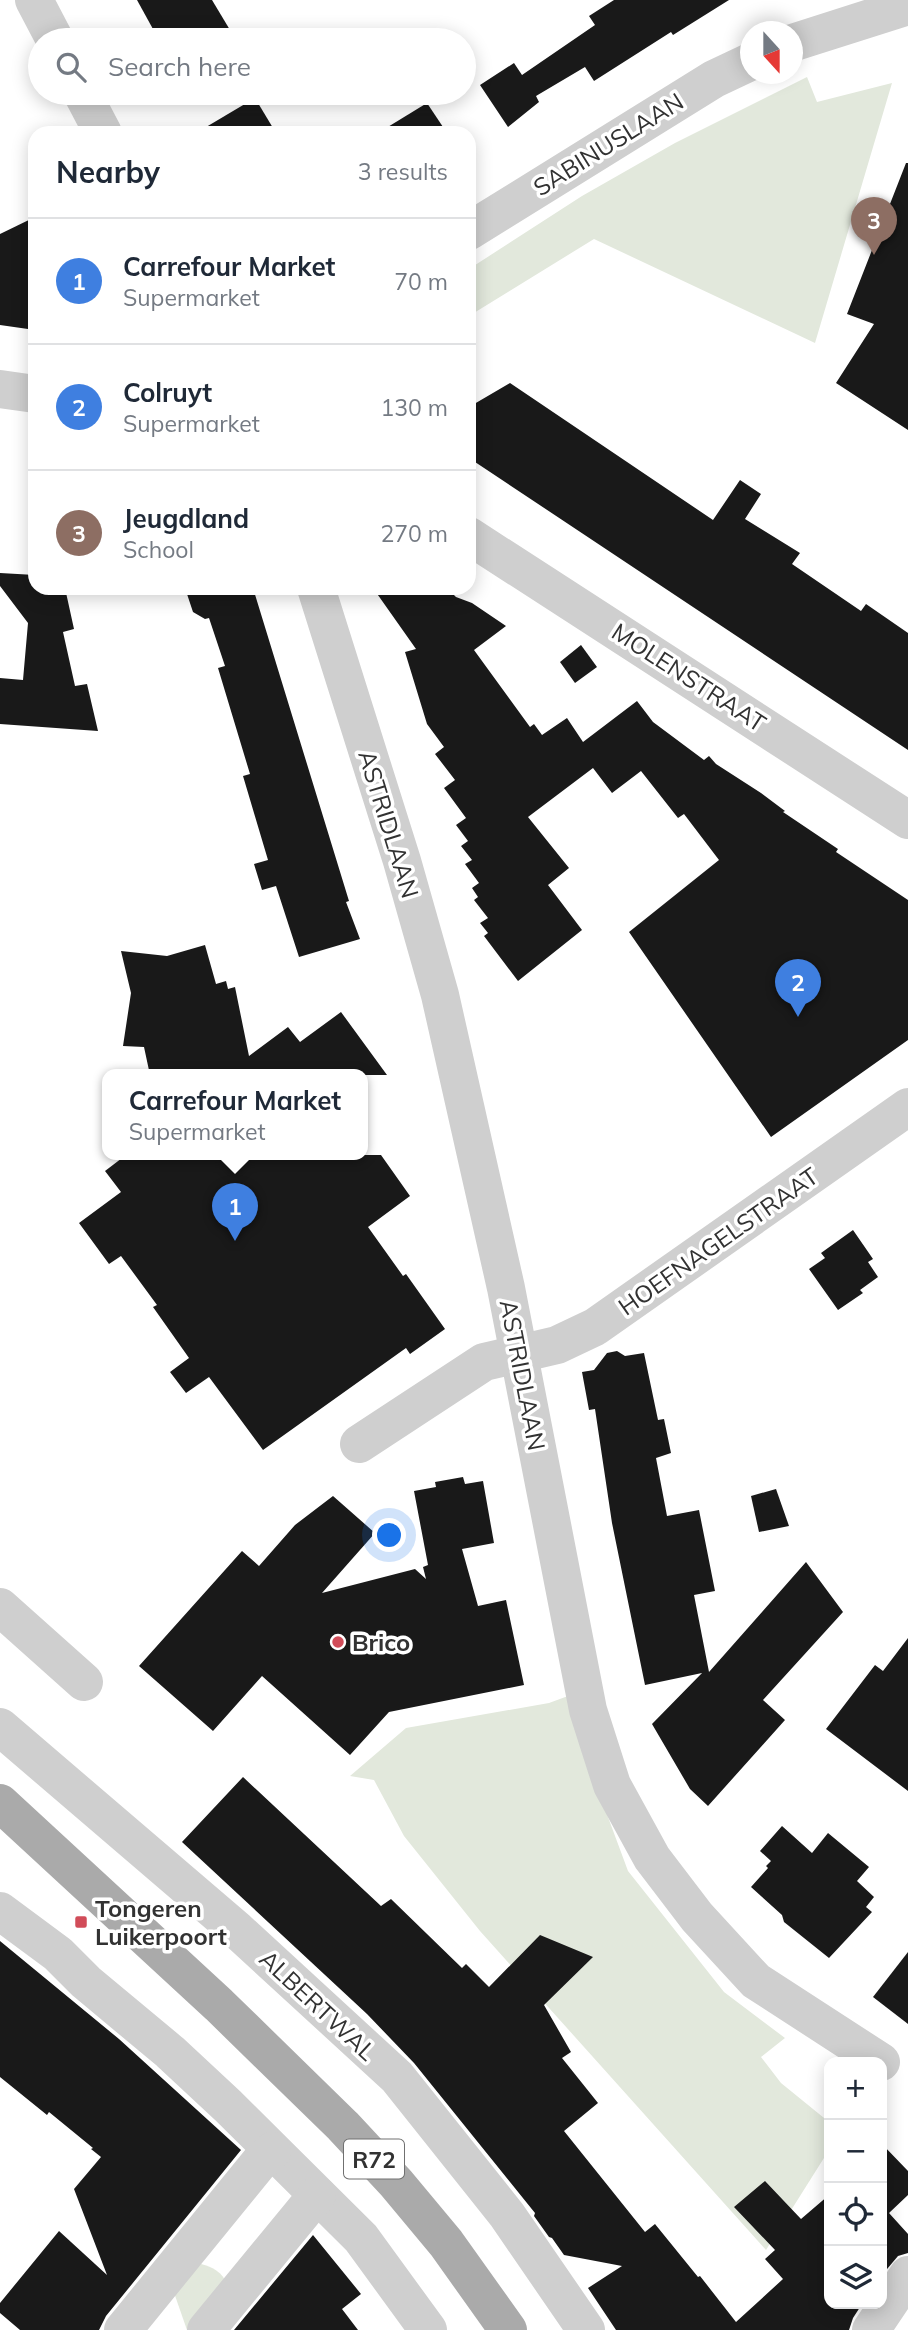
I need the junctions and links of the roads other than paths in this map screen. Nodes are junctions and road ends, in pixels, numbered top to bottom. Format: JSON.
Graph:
{"nodes":[{"id":1,"x":34,"y":0,"type":"edge"},
{"id":2,"x":908,"y":6,"type":"edge"},
{"id":3,"x":49,"y":28,"type":"edge"},
{"id":4,"x":803,"y":40,"type":"edge"},
{"id":5,"x":740,"y":67,"type":"edge"},
{"id":6,"x":88,"y":105,"type":"edge"},
{"id":7,"x":99,"y":126,"type":"edge"},
{"id":8,"x":476,"y":227,"type":"edge"},
{"id":9,"x":0,"y":389,"type":"edge"},
{"id":10,"x":28,"y":393,"type":"edge"},
{"id":11,"x":476,"y":541,"type":"edge"},
{"id":12,"x":318,"y":595,"type":"edge"},
{"id":13,"x":908,"y":820,"type":"edge"},
{"id":14,"x":908,"y":1107,"type":"edge"},
{"id":15,"x":518,"y":1353,"type":"junction"},
{"id":16,"x":359,"y":1444,"type":"dead end"},
{"id":17,"x":0,"y":1607,"type":"edge"},
{"id":18,"x":84,"y":1682,"type":"dead end"},
{"id":19,"x":0,"y":1727,"type":"edge"},
{"id":20,"x":0,"y":1803,"type":"edge"},
{"id":21,"x":0,"y":1911,"type":"edge"},
{"id":22,"x":873,"y":2057,"type":"edge"},
{"id":23,"x":887,"y":2066,"type":"edge"},
{"id":24,"x":908,"y":2080,"type":"edge"},
{"id":25,"x":272,"y":2151,"type":"junction"},
{"id":26,"x":317,"y":2194,"type":"junction"},
{"id":27,"x":908,"y":2275,"type":"edge"},
{"id":28,"x":123,"y":2330,"type":"edge"},
{"id":29,"x":206,"y":2330,"type":"edge"},
{"id":30,"x":428,"y":2330,"type":"edge"},
{"id":31,"x":508,"y":2330,"type":"edge"},
{"id":32,"x":586,"y":2330,"type":"edge"},
{"id":33,"x":871,"y":2330,"type":"edge"}],
"edges":[{"from":1,"to":3,"type":"street"},
{"from":2,"to":4,"type":"street"},
{"from":5,"to":8,"type":"street","name":"SABINUSLAAN"},
{"from":6,"to":7,"type":"street"},
{"from":9,"to":10,"type":"street"},
{"from":11,"to":13,"type":"street","name":"MOLENSTRAAT"},
{"from":12,"to":15,"type":"street","name":"ASTRIDLAAN"},
{"from":14,"to":15,"type":"street","name":"HOEFNAGELSTRAAT"},
{"from":15,"to":16,"type":"street","name":"HOEFNAGELSTRAAT"},
{"from":15,"to":22,"type":"street","name":"ASTRIDLAAN"},
{"from":17,"to":18,"type":"street"},
{"from":19,"to":32,"type":"street","name":"ALBERTWAL"},
{"from":20,"to":31,"type":"main road","number":"R72"},
{"from":21,"to":25,"type":"street"},
{"from":23,"to":24,"type":"street","name":"ASTRIDLAAN"},
{"from":25,"to":26,"type":"street"},
{"from":25,"to":28,"type":"street"},
{"from":26,"to":29,"type":"street"},
{"from":26,"to":30,"type":"street"},
{"from":27,"to":33,"type":"street"}]}
